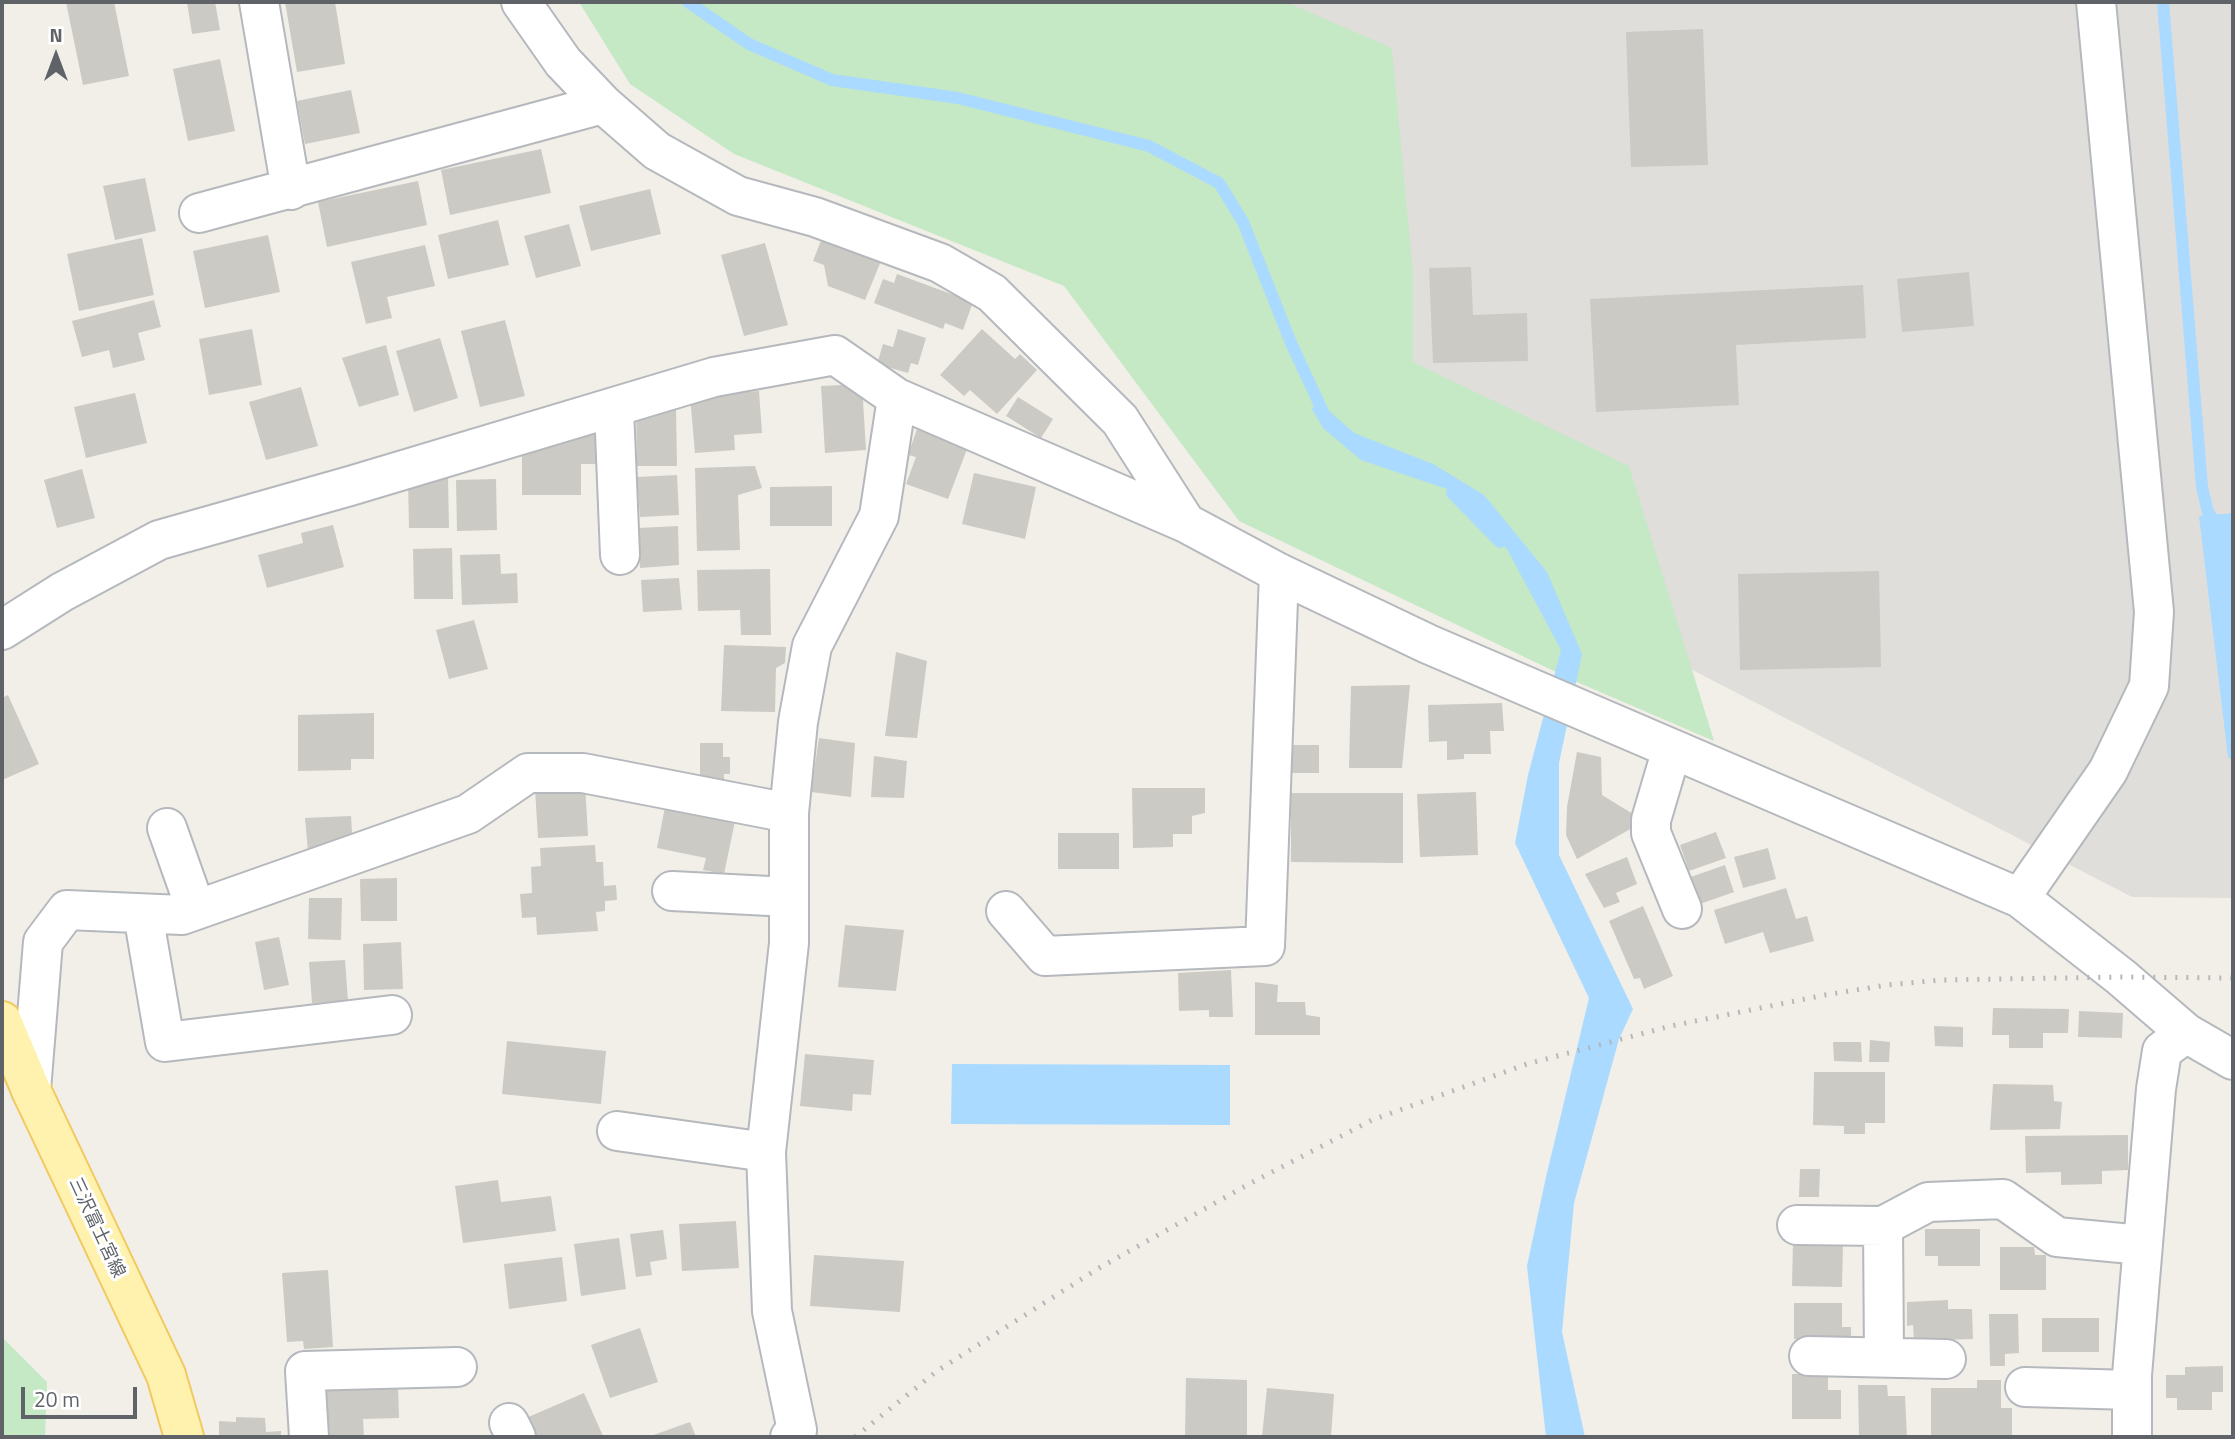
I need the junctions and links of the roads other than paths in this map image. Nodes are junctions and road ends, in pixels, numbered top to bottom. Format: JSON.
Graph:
{"nodes":[{"id":1,"x":259,"y":2,"type":"edge"},
{"id":2,"x":521,"y":2,"type":"edge"},
{"id":3,"x":2096,"y":2,"type":"edge"},
{"id":4,"x":603,"y":104,"type":"junction"},
{"id":5,"x":291,"y":190,"type":"junction"},
{"id":6,"x":199,"y":213,"type":"dead end"},
{"id":7,"x":897,"y":398,"type":"junction"},
{"id":8,"x":614,"y":408,"type":"junction"},
{"id":9,"x":1186,"y":523,"type":"junction"},
{"id":10,"x":620,"y":555,"type":"dead end"},
{"id":11,"x":1279,"y":573,"type":"junction"},
{"id":12,"x":2,"y":630,"type":"edge"},
{"id":13,"x":1672,"y":748,"type":"junction"},
{"id":14,"x":789,"y":813,"type":"junction"},
{"id":15,"x":167,"y":828,"type":"dead end"},
{"id":16,"x":672,"y":891,"type":"dead end"},
{"id":17,"x":789,"y":897,"type":"junction"},
{"id":18,"x":2020,"y":898,"type":"junction"},
{"id":19,"x":1682,"y":909,"type":"dead end"},
{"id":20,"x":196,"y":911,"type":"junction"},
{"id":21,"x":1006,"y":911,"type":"dead end"},
{"id":22,"x":143,"y":914,"type":"junction"},
{"id":23,"x":392,"y":1015,"type":"dead end"},
{"id":24,"x":2,"y":1021,"type":"edge"},
{"id":25,"x":2186,"y":1033,"type":"junction"},
{"id":26,"x":2233,"y":1060,"type":"edge"},
{"id":27,"x":31,"y":1090,"type":"junction"},
{"id":28,"x":617,"y":1131,"type":"dead end"},
{"id":29,"x":766,"y":1152,"type":"junction"},
{"id":30,"x":1797,"y":1225,"type":"dead end"},
{"id":31,"x":1883,"y":1226,"type":"junction"},
{"id":32,"x":2142,"y":1245,"type":"junction"},
{"id":33,"x":1809,"y":1356,"type":"dead end"},
{"id":34,"x":1884,"y":1357,"type":"junction"},
{"id":35,"x":1946,"y":1359,"type":"dead end"},
{"id":36,"x":457,"y":1367,"type":"dead end"},
{"id":37,"x":2025,"y":1387,"type":"dead end"},
{"id":38,"x":2132,"y":1390,"type":"junction"},
{"id":39,"x":793,"y":1434,"type":"edge"},
{"id":40,"x":184,"y":1437,"type":"edge"},
{"id":41,"x":309,"y":1437,"type":"edge"},
{"id":42,"x":2132,"y":1437,"type":"edge"}],
"edges":[{"from":1,"to":5,"type":"street"},
{"from":2,"to":4,"type":"street"},
{"from":3,"to":18,"type":"street"},
{"from":4,"to":5,"type":"street"},
{"from":4,"to":9,"type":"street"},
{"from":5,"to":6,"type":"street"},
{"from":7,"to":8,"type":"street"},
{"from":7,"to":9,"type":"street"},
{"from":7,"to":14,"type":"street"},
{"from":8,"to":10,"type":"street"},
{"from":8,"to":12,"type":"street"},
{"from":9,"to":11,"type":"street"},
{"from":11,"to":13,"type":"street"},
{"from":11,"to":21,"type":"street"},
{"from":13,"to":18,"type":"street"},
{"from":13,"to":19,"type":"street"},
{"from":14,"to":17,"type":"street"},
{"from":14,"to":20,"type":"street"},
{"from":15,"to":20,"type":"street"},
{"from":16,"to":17,"type":"street"},
{"from":17,"to":29,"type":"street"},
{"from":18,"to":25,"type":"street"},
{"from":20,"to":22,"type":"street"},
{"from":22,"to":23,"type":"street"},
{"from":22,"to":27,"type":"street"},
{"from":24,"to":27,"type":"main road","name":"三沢富士宮線"},
{"from":25,"to":26,"type":"street"},
{"from":25,"to":32,"type":"street"},
{"from":27,"to":40,"type":"main road","name":"三沢富士宮線"},
{"from":28,"to":29,"type":"street"},
{"from":29,"to":39,"type":"street"},
{"from":30,"to":31,"type":"street"},
{"from":31,"to":32,"type":"street"},
{"from":31,"to":34,"type":"street"},
{"from":32,"to":38,"type":"street"},
{"from":33,"to":34,"type":"street"},
{"from":34,"to":35,"type":"street"},
{"from":36,"to":41,"type":"street"},
{"from":37,"to":38,"type":"street"},
{"from":38,"to":42,"type":"street"}]}
